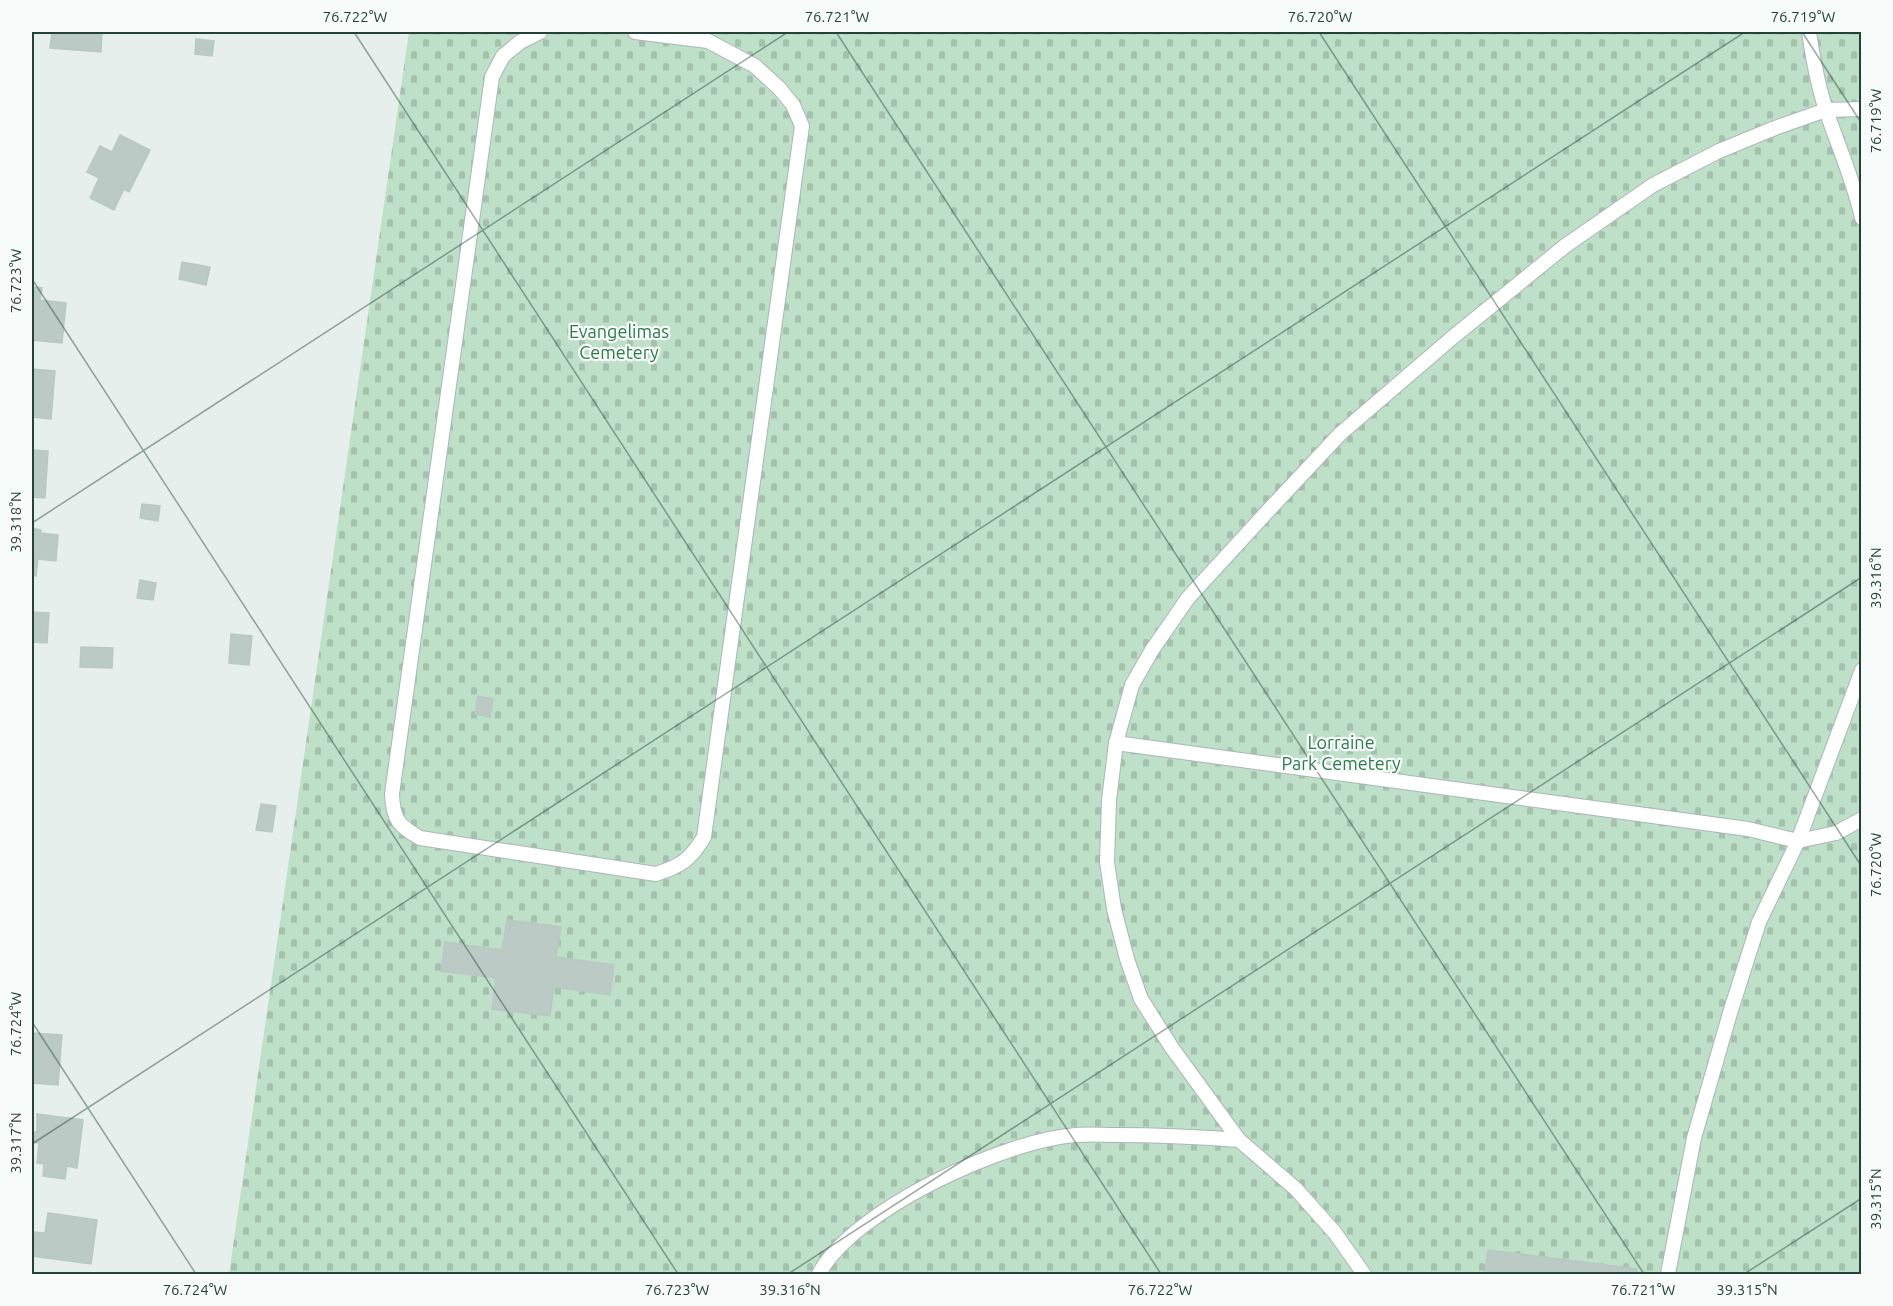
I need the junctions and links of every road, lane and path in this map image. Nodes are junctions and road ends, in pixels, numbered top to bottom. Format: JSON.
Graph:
{"nodes":[{"id":1,"x":540,"y":32,"type":"edge"},
{"id":2,"x":635,"y":32,"type":"edge"},
{"id":3,"x":1809,"y":32,"type":"edge"},
{"id":4,"x":706,"y":36,"type":"edge"},
{"id":5,"x":1862,"y":109,"type":"edge"},
{"id":6,"x":1826,"y":110,"type":"junction"},
{"id":7,"x":1862,"y":218,"type":"edge"},
{"id":8,"x":1862,"y":670,"type":"edge"},
{"id":9,"x":1116,"y":742,"type":"junction"},
{"id":10,"x":1862,"y":819,"type":"edge"},
{"id":11,"x":1798,"y":841,"type":"junction"},
{"id":12,"x":1239,"y":1140,"type":"junction"},
{"id":13,"x":819,"y":1275,"type":"edge"},
{"id":14,"x":1364,"y":1275,"type":"edge"},
{"id":15,"x":1668,"y":1275,"type":"edge"}],
"edges":[{"from":1,"to":4,"type":"lane"},
{"from":2,"to":4,"type":"lane"},
{"from":3,"to":6,"type":"lane"},
{"from":5,"to":6,"type":"lane"},
{"from":6,"to":7,"type":"lane"},
{"from":6,"to":9,"type":"lane"},
{"from":8,"to":11,"type":"lane"},
{"from":9,"to":11,"type":"lane"},
{"from":9,"to":12,"type":"lane"},
{"from":10,"to":11,"type":"lane"},
{"from":11,"to":15,"type":"lane"},
{"from":12,"to":13,"type":"lane"},
{"from":12,"to":14,"type":"lane"}]}
